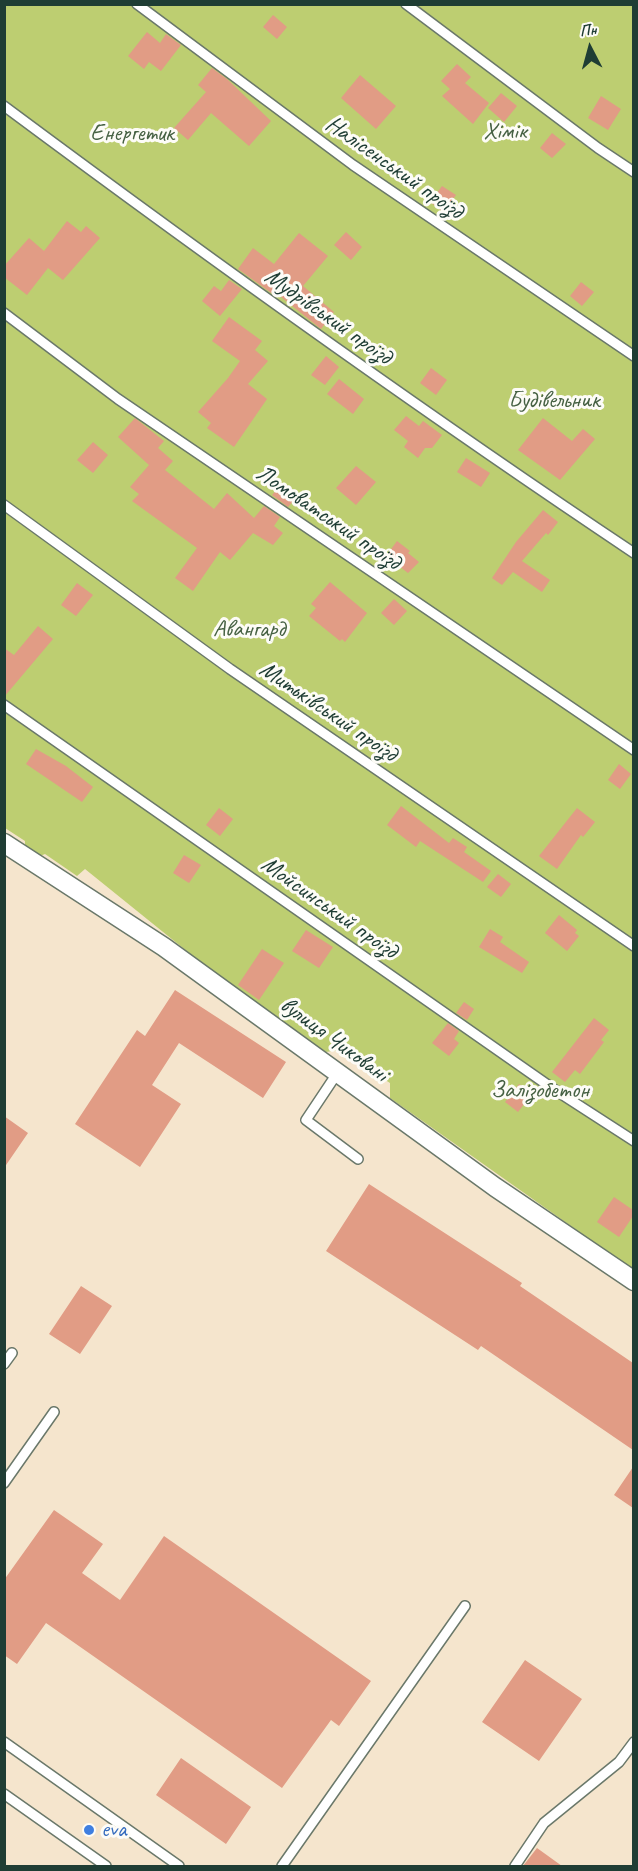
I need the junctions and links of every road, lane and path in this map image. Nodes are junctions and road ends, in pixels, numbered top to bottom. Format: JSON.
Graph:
{"nodes":[{"id":1,"x":137,"y":4,"type":"edge"},
{"id":2,"x":406,"y":4,"type":"edge"},
{"id":3,"x":4,"y":106,"type":"edge"},
{"id":4,"x":633,"y":171,"type":"edge"},
{"id":5,"x":4,"y":313,"type":"edge"},
{"id":6,"x":633,"y":356,"type":"edge"},
{"id":7,"x":4,"y":505,"type":"edge"},
{"id":8,"x":633,"y":553,"type":"edge"},
{"id":9,"x":4,"y":705,"type":"edge"},
{"id":10,"x":633,"y":750,"type":"edge"},
{"id":11,"x":4,"y":843,"type":"edge"},
{"id":12,"x":633,"y":946,"type":"edge"},
{"id":13,"x":338,"y":1072,"type":"junction"},
{"id":14,"x":633,"y":1141,"type":"edge"},
{"id":15,"x":358,"y":1159,"type":"dead end"},
{"id":16,"x":633,"y":1281,"type":"edge"},
{"id":17,"x":12,"y":1353,"type":"dead end"},
{"id":18,"x":4,"y":1364,"type":"edge"},
{"id":19,"x":54,"y":1412,"type":"dead end"},
{"id":20,"x":4,"y":1483,"type":"edge"},
{"id":21,"x":465,"y":1605,"type":"dead end"},
{"id":22,"x":4,"y":1742,"type":"edge"},
{"id":23,"x":633,"y":1742,"type":"edge"},
{"id":24,"x":4,"y":1794,"type":"edge"},
{"id":25,"x":106,"y":1866,"type":"edge"},
{"id":26,"x":179,"y":1866,"type":"edge"},
{"id":27,"x":282,"y":1866,"type":"edge"},
{"id":28,"x":515,"y":1866,"type":"edge"}],
"edges":[{"from":1,"to":6,"type":"lane","name":"Налісенський проїзд"},
{"from":2,"to":4,"type":"lane"},
{"from":3,"to":8,"type":"lane","name":"Мудрівський проїзд"},
{"from":5,"to":10,"type":"lane","name":"Ломоватський проїзд"},
{"from":7,"to":12,"type":"lane","name":"Митьківський проїзд"},
{"from":9,"to":14,"type":"lane","name":"Мойсинський проїзд"},
{"from":11,"to":13,"type":"street","name":"вулиця Чиковані"},
{"from":13,"to":15,"type":"lane"},
{"from":13,"to":16,"type":"street","name":"вулиця Чиковані"},
{"from":17,"to":18,"type":"lane"},
{"from":19,"to":20,"type":"lane"},
{"from":21,"to":27,"type":"lane"},
{"from":22,"to":26,"type":"lane"},
{"from":23,"to":28,"type":"lane"},
{"from":24,"to":25,"type":"lane"}]}
